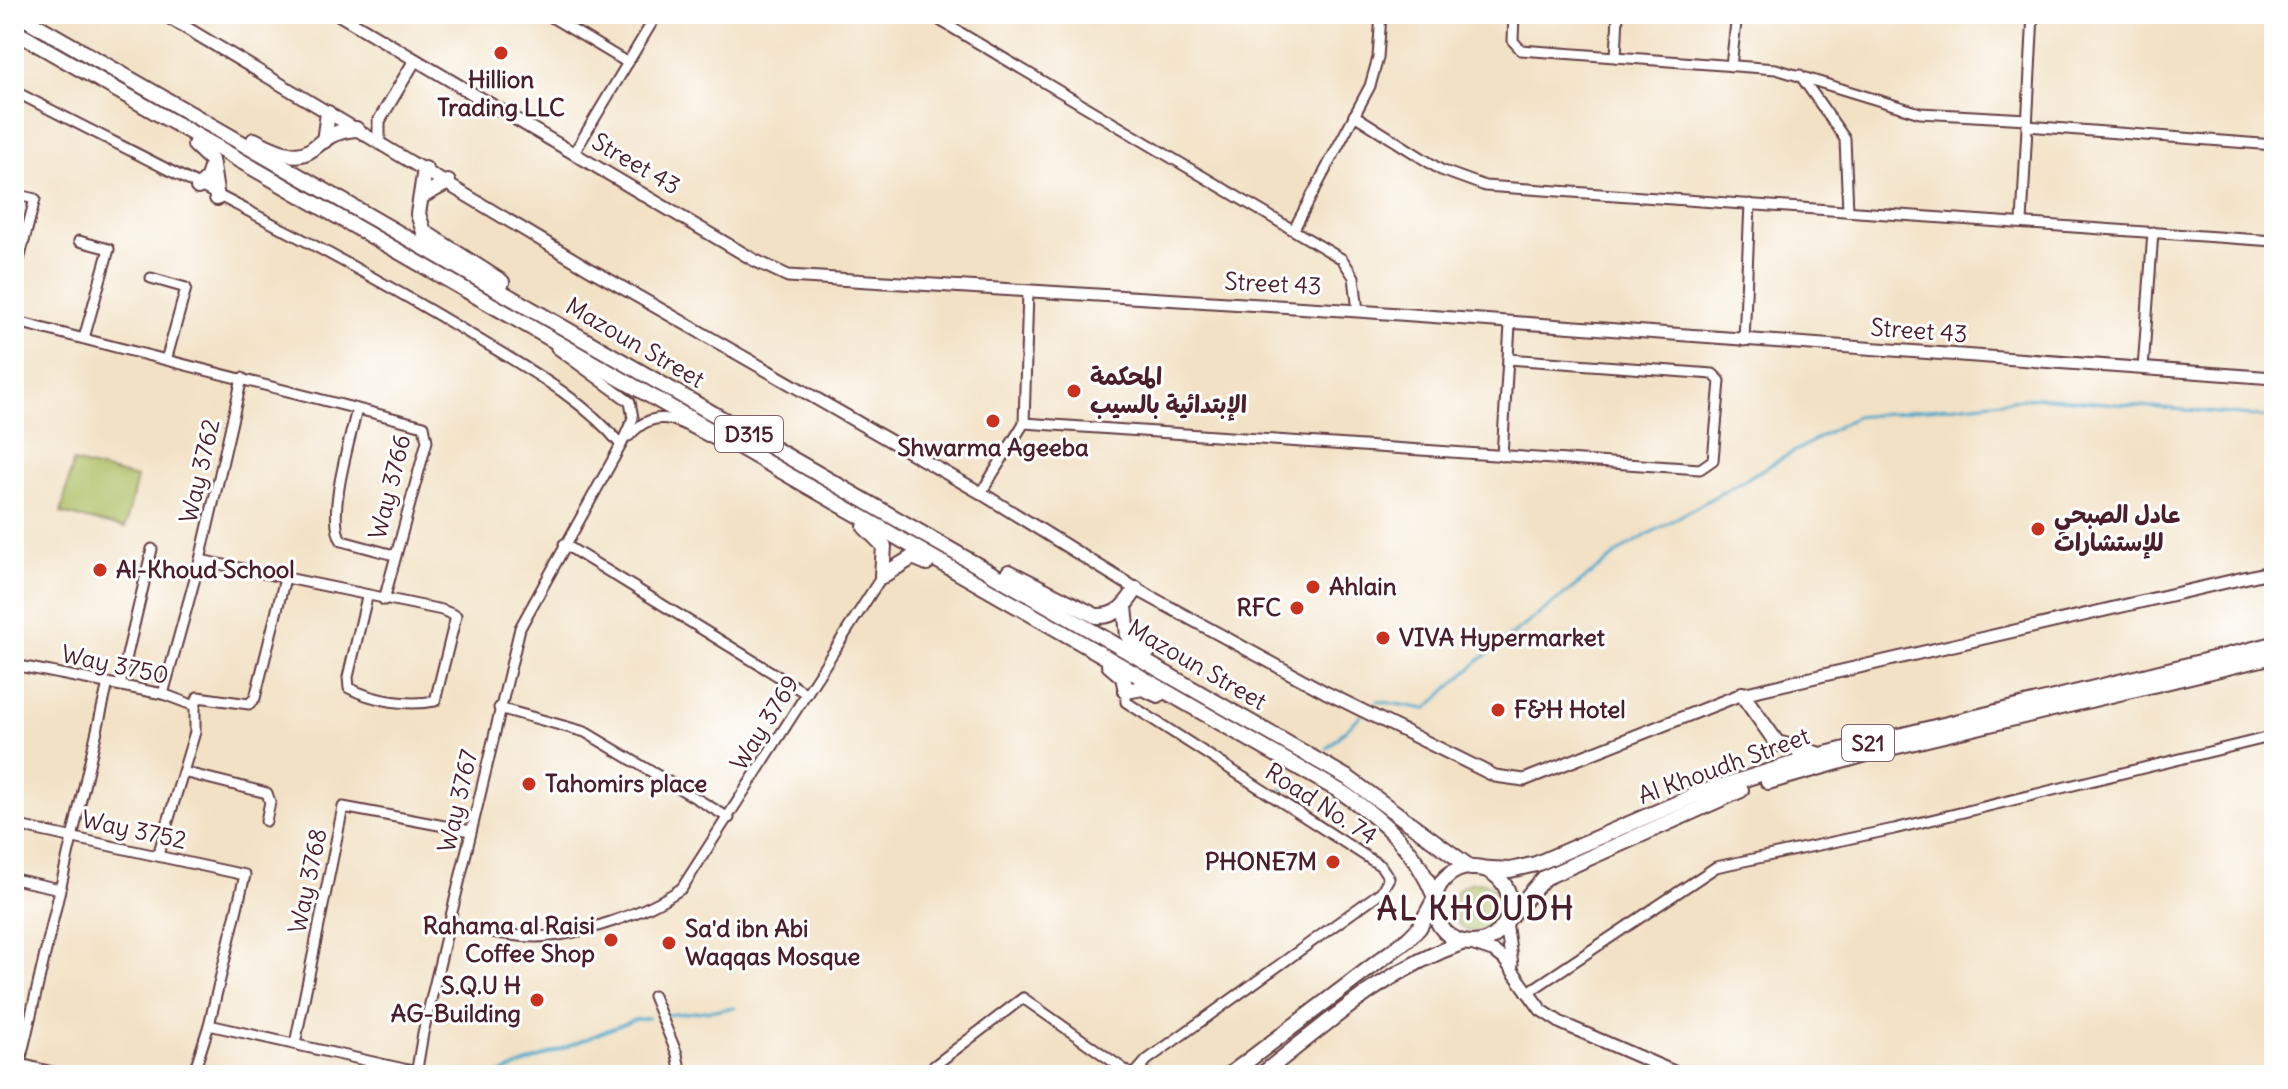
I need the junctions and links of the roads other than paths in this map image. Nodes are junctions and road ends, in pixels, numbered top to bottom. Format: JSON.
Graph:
{"nodes":[{"id":1,"x":17,"y":14,"type":"edge"},
{"id":2,"x":163,"y":14,"type":"edge"},
{"id":3,"x":338,"y":14,"type":"edge"},
{"id":4,"x":546,"y":14,"type":"edge"},
{"id":5,"x":657,"y":14,"type":"edge"},
{"id":6,"x":929,"y":14,"type":"edge"},
{"id":7,"x":1381,"y":14,"type":"edge"},
{"id":8,"x":1514,"y":14,"type":"edge"},
{"id":9,"x":1618,"y":14,"type":"edge"},
{"id":10,"x":1737,"y":14,"type":"edge"},
{"id":11,"x":2033,"y":14,"type":"edge"},
{"id":12,"x":14,"y":31,"type":"edge"},
{"id":13,"x":1616,"y":57,"type":"junction"},
{"id":14,"x":415,"y":60,"type":"junction"},
{"id":15,"x":628,"y":63,"type":"junction"},
{"id":16,"x":1731,"y":66,"type":"junction"},
{"id":17,"x":1800,"y":75,"type":"junction"},
{"id":18,"x":14,"y":91,"type":"edge"},
{"id":19,"x":123,"y":95,"type":"junction"},
{"id":20,"x":174,"y":104,"type":"junction"},
{"id":21,"x":328,"y":113,"type":"junction"},
{"id":22,"x":1354,"y":115,"type":"junction"},
{"id":23,"x":379,"y":121,"type":"junction"},
{"id":24,"x":2027,"y":122,"type":"junction"},
{"id":25,"x":356,"y":129,"type":"junction"},
{"id":26,"x":324,"y":141,"type":"junction"},
{"id":27,"x":379,"y":143,"type":"junction"},
{"id":28,"x":2274,"y":145,"type":"edge"},
{"id":29,"x":574,"y":153,"type":"junction"},
{"id":30,"x":212,"y":165,"type":"junction"},
{"id":31,"x":425,"y":169,"type":"junction"},
{"id":32,"x":448,"y":182,"type":"junction"},
{"id":33,"x":198,"y":187,"type":"junction"},
{"id":34,"x":14,"y":194,"type":"edge"},
{"id":35,"x":422,"y":196,"type":"junction"},
{"id":36,"x":217,"y":198,"type":"junction"},
{"id":37,"x":1750,"y":204,"type":"junction"},
{"id":38,"x":1848,"y":211,"type":"junction"},
{"id":39,"x":2022,"y":222,"type":"junction"},
{"id":40,"x":1294,"y":229,"type":"junction"},
{"id":41,"x":2153,"y":232,"type":"junction"},
{"id":42,"x":79,"y":241,"type":"dead end"},
{"id":43,"x":2274,"y":241,"type":"edge"},
{"id":44,"x":151,"y":278,"type":"dead end"},
{"id":45,"x":14,"y":279,"type":"edge"},
{"id":46,"x":1028,"y":291,"type":"junction"},
{"id":47,"x":1358,"y":311,"type":"junction"},
{"id":48,"x":549,"y":320,"type":"junction"},
{"id":49,"x":14,"y":321,"type":"edge"},
{"id":50,"x":1510,"y":325,"type":"junction"},
{"id":51,"x":545,"y":337,"type":"junction"},
{"id":52,"x":84,"y":338,"type":"junction"},
{"id":53,"x":1744,"y":341,"type":"junction"},
{"id":54,"x":167,"y":357,"type":"junction"},
{"id":55,"x":1508,"y":359,"type":"junction"},
{"id":56,"x":2143,"y":369,"type":"junction"},
{"id":57,"x":242,"y":378,"type":"junction"},
{"id":58,"x":2274,"y":378,"type":"edge"},
{"id":59,"x":357,"y":409,"type":"junction"},
{"id":60,"x":1024,"y":423,"type":"junction"},
{"id":61,"x":621,"y":445,"type":"junction"},
{"id":62,"x":745,"y":450,"type":"junction"},
{"id":63,"x":1502,"y":456,"type":"junction"},
{"id":64,"x":810,"y":487,"type":"junction"},
{"id":65,"x":981,"y":493,"type":"junction"},
{"id":66,"x":564,"y":544,"type":"junction"},
{"id":67,"x":152,"y":549,"type":"dead end"},
{"id":68,"x":394,"y":555,"type":"junction"},
{"id":69,"x":967,"y":559,"type":"junction"},
{"id":70,"x":200,"y":560,"type":"junction"},
{"id":71,"x":2274,"y":571,"type":"edge"},
{"id":72,"x":882,"y":576,"type":"junction"},
{"id":73,"x":285,"y":578,"type":"junction"},
{"id":74,"x":1136,"y":589,"type":"junction"},
{"id":75,"x":367,"y":597,"type":"junction"},
{"id":76,"x":384,"y":600,"type":"junction"},
{"id":77,"x":1125,"y":607,"type":"junction"},
{"id":78,"x":1023,"y":611,"type":"junction"},
{"id":79,"x":2274,"y":644,"type":"edge"},
{"id":80,"x":2274,"y":656,"type":"edge"},
{"id":81,"x":14,"y":665,"type":"edge"},
{"id":82,"x":108,"y":683,"type":"junction"},
{"id":83,"x":120,"y":685,"type":"junction"},
{"id":84,"x":1126,"y":691,"type":"junction"},
{"id":85,"x":163,"y":694,"type":"junction"},
{"id":86,"x":807,"y":694,"type":"junction"},
{"id":87,"x":1742,"y":694,"type":"junction"},
{"id":88,"x":195,"y":706,"type":"junction"},
{"id":89,"x":499,"y":708,"type":"junction"},
{"id":90,"x":1201,"y":711,"type":"junction"},
{"id":91,"x":1241,"y":716,"type":"junction"},
{"id":92,"x":2274,"y":736,"type":"edge"},
{"id":93,"x":1821,"y":755,"type":"junction"},
{"id":94,"x":183,"y":772,"type":"junction"},
{"id":95,"x":729,"y":818,"type":"junction"},
{"id":96,"x":266,"y":821,"type":"dead end"},
{"id":97,"x":14,"y":825,"type":"edge"},
{"id":98,"x":471,"y":831,"type":"junction"},
{"id":99,"x":72,"y":838,"type":"junction"},
{"id":100,"x":158,"y":855,"type":"junction"},
{"id":101,"x":1472,"y":868,"type":"junction"},
{"id":102,"x":14,"y":879,"type":"edge"},
{"id":103,"x":60,"y":889,"type":"junction"},
{"id":104,"x":1435,"y":899,"type":"junction"},
{"id":105,"x":1506,"y":921,"type":"junction"},
{"id":106,"x":450,"y":925,"type":"junction"},
{"id":107,"x":1466,"y":943,"type":"junction"},
{"id":108,"x":1516,"y":977,"type":"junction"},
{"id":109,"x":1527,"y":993,"type":"junction"},
{"id":110,"x":653,"y":996,"type":"dead end"},
{"id":111,"x":209,"y":1025,"type":"junction"},
{"id":112,"x":295,"y":1044,"type":"junction"},
{"id":113,"x":17,"y":1063,"type":"edge"},
{"id":114,"x":416,"y":1074,"type":"edge"},
{"id":115,"x":17,"y":1075,"type":"edge"},
{"id":116,"x":64,"y":1075,"type":"edge"},
{"id":117,"x":193,"y":1075,"type":"edge"},
{"id":118,"x":681,"y":1075,"type":"edge"},
{"id":119,"x":922,"y":1075,"type":"edge"},
{"id":120,"x":1133,"y":1075,"type":"edge"},
{"id":121,"x":1229,"y":1075,"type":"edge"},
{"id":122,"x":1261,"y":1075,"type":"edge"},
{"id":123,"x":1681,"y":1075,"type":"edge"}],
"edges":[{"from":1,"to":20,"type":"main road","name":"Mazoun Street","number":"D315"},
{"from":2,"to":21,"type":"street"},
{"from":3,"to":14,"type":"street","name":"Street 43"},
{"from":4,"to":15,"type":"street"},
{"from":5,"to":15,"type":"street"},
{"from":6,"to":40,"type":"street"},
{"from":7,"to":22,"type":"street"},
{"from":8,"to":13,"type":"street"},
{"from":9,"to":13,"type":"street"},
{"from":10,"to":16,"type":"street"},
{"from":11,"to":24,"type":"street"},
{"from":12,"to":19,"type":"main road","name":"Mazoun Street","number":"D315"},
{"from":13,"to":16,"type":"street"},
{"from":14,"to":23,"type":"street"},
{"from":14,"to":29,"type":"street","name":"Street 43"},
{"from":15,"to":29,"type":"street"},
{"from":16,"to":17,"type":"street"},
{"from":17,"to":24,"type":"street"},
{"from":17,"to":38,"type":"street"},
{"from":18,"to":33,"type":"street"},
{"from":19,"to":30,"type":"main road"},
{"from":19,"to":51,"type":"main road","name":"Mazoun Street","number":"D315"},
{"from":20,"to":26,"type":"main road"},
{"from":20,"to":48,"type":"main road","name":"Mazoun Street","number":"D315"},
{"from":21,"to":25,"type":"street"},
{"from":21,"to":26,"type":"main road"},
{"from":22,"to":37,"type":"street"},
{"from":22,"to":40,"type":"street"},
{"from":23,"to":25,"type":"street"},
{"from":23,"to":27,"type":"street"},
{"from":24,"to":28,"type":"street"},
{"from":24,"to":39,"type":"street"},
{"from":25,"to":26,"type":"main road"},
{"from":25,"to":27,"type":"street"},
{"from":27,"to":31,"type":"street"},
{"from":29,"to":46,"type":"street","name":"Street 43"},
{"from":30,"to":33,"type":"main road"},
{"from":30,"to":36,"type":"main road"},
{"from":31,"to":32,"type":"street"},
{"from":31,"to":35,"type":"main road"},
{"from":32,"to":35,"type":"main road"},
{"from":32,"to":65,"type":"street"},
{"from":33,"to":36,"type":"street"},
{"from":34,"to":45,"type":"street"},
{"from":35,"to":48,"type":"main road"},
{"from":36,"to":61,"type":"street"},
{"from":37,"to":38,"type":"street"},
{"from":37,"to":53,"type":"street"},
{"from":38,"to":39,"type":"street"},
{"from":39,"to":41,"type":"street"},
{"from":40,"to":47,"type":"street"},
{"from":41,"to":43,"type":"street"},
{"from":41,"to":56,"type":"street"},
{"from":42,"to":52,"type":"street"},
{"from":44,"to":54,"type":"street"},
{"from":46,"to":47,"type":"street","name":"Street 43"},
{"from":46,"to":60,"type":"street"},
{"from":47,"to":50,"type":"street","name":"Street 43"},
{"from":48,"to":69,"type":"main road","name":"Mazoun Street","number":"D315"},
{"from":49,"to":52,"type":"street"},
{"from":50,"to":53,"type":"street","name":"Street 43"},
{"from":50,"to":55,"type":"street"},
{"from":51,"to":61,"type":"street"},
{"from":51,"to":62,"type":"main road","name":"Mazoun Street","number":"D315"},
{"from":52,"to":54,"type":"street"},
{"from":53,"to":56,"type":"street","name":"Street 43"},
{"from":54,"to":57,"type":"street"},
{"from":55,"to":63,"type":"street"},
{"from":55,"to":63,"type":"street"},
{"from":56,"to":58,"type":"street","name":"Street 43"},
{"from":57,"to":59,"type":"street","name":"Way 3766"},
{"from":57,"to":70,"type":"street","name":"Way 3762"},
{"from":59,"to":68,"type":"street"},
{"from":59,"to":68,"type":"street","name":"Way 3766"},
{"from":60,"to":63,"type":"street"},
{"from":60,"to":65,"type":"street"},
{"from":61,"to":62,"type":"street"},
{"from":61,"to":66,"type":"street","name":"Way 3767"},
{"from":62,"to":64,"type":"main road","name":"Mazoun Street","number":"D315"},
{"from":64,"to":72,"type":"main road"},
{"from":64,"to":78,"type":"main road","name":"Mazoun Street","number":"D315"},
{"from":65,"to":74,"type":"street"},
{"from":66,"to":86,"type":"street"},
{"from":66,"to":89,"type":"street","name":"Way 3767"},
{"from":67,"to":83,"type":"street"},
{"from":68,"to":76,"type":"street","name":"Way 3766"},
{"from":69,"to":77,"type":"main road"},
{"from":69,"to":91,"type":"main road","name":"Mazoun Street","number":"D315"},
{"from":70,"to":73,"type":"street"},
{"from":70,"to":85,"type":"street","name":"Way 3762"},
{"from":71,"to":87,"type":"street"},
{"from":72,"to":78,"type":"main road"},
{"from":72,"to":86,"type":"street","name":"Way 3769"},
{"from":73,"to":75,"type":"street"},
{"from":73,"to":88,"type":"street"},
{"from":74,"to":77,"type":"main road"},
{"from":74,"to":87,"type":"street"},
{"from":75,"to":76,"type":"street"},
{"from":75,"to":76,"type":"street"},
{"from":77,"to":91,"type":"main road"},
{"from":78,"to":84,"type":"main road"},
{"from":78,"to":90,"type":"main road","name":"Mazoun Street","number":"D315"},
{"from":79,"to":93,"type":"main road","name":"Al Khoudh Street","number":"S21"},
{"from":80,"to":105,"type":"main road","name":"Al Khoudh Street","number":"S21"},
{"from":81,"to":82,"type":"street","name":"Way 3750"},
{"from":82,"to":83,"type":"street","name":"Way 3750"},
{"from":82,"to":99,"type":"street"},
{"from":83,"to":85,"type":"street","name":"Way 3750"},
{"from":84,"to":90,"type":"main road"},
{"from":84,"to":120,"type":"street","name":"Road No. 74"},
{"from":85,"to":88,"type":"street","name":"Way 3750"},
{"from":86,"to":95,"type":"street","name":"Way 3769"},
{"from":87,"to":93,"type":"main road"},
{"from":88,"to":94,"type":"street","name":"Way 3750"},
{"from":89,"to":95,"type":"street"},
{"from":89,"to":98,"type":"street","name":"Way 3767"},
{"from":90,"to":104,"type":"main road","name":"Mazoun Street","number":"D315"},
{"from":91,"to":101,"type":"main road","name":"Mazoun Street","number":"D315"},
{"from":92,"to":109,"type":"street"},
{"from":93,"to":101,"type":"main road","name":"Al Khoudh Street","number":"S21"},
{"from":94,"to":96,"type":"street"},
{"from":94,"to":100,"type":"street","name":"Way 3750"},
{"from":95,"to":106,"type":"street","name":"Way 3769"},
{"from":97,"to":99,"type":"street","name":"Way 3752"},
{"from":98,"to":106,"type":"street","name":"Way 3767"},
{"from":98,"to":112,"type":"street","name":"Way 3768"},
{"from":99,"to":100,"type":"street","name":"Way 3752"},
{"from":99,"to":103,"type":"street"},
{"from":100,"to":111,"type":"street","name":"Way 3752"},
{"from":101,"to":104,"type":"main road"},
{"from":101,"to":105,"type":"main road"},
{"from":102,"to":103,"type":"street"},
{"from":103,"to":113,"type":"street"},
{"from":104,"to":107,"type":"main road"},
{"from":104,"to":121,"type":"main road"},
{"from":105,"to":107,"type":"main road","number":"S21"},
{"from":105,"to":108,"type":"street"},
{"from":106,"to":114,"type":"street","name":"Way 3767"},
{"from":107,"to":108,"type":"street"},
{"from":107,"to":122,"type":"main road","number":"S21"},
{"from":108,"to":109,"type":"street"},
{"from":109,"to":123,"type":"street"},
{"from":110,"to":118,"type":"street"},
{"from":111,"to":112,"type":"street"},
{"from":111,"to":117,"type":"street"},
{"from":112,"to":114,"type":"street"},
{"from":113,"to":115,"type":"street"},
{"from":113,"to":116,"type":"street"},
{"from":119,"to":120,"type":"street"}]}
